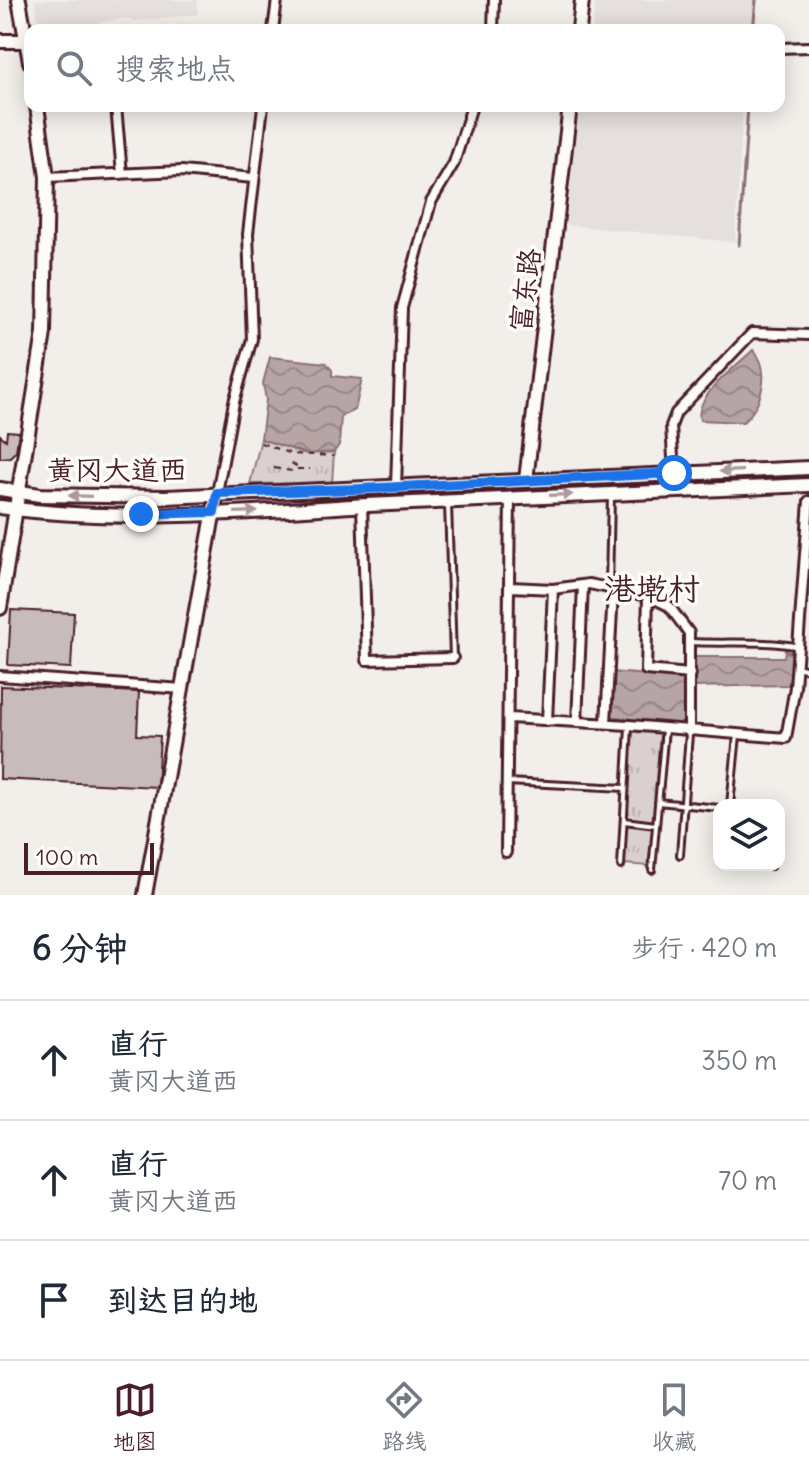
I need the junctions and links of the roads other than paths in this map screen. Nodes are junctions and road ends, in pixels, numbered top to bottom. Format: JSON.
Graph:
{"nodes":[{"id":1,"x":19,"y":0,"type":"edge"},
{"id":2,"x":277,"y":0,"type":"edge"},
{"id":3,"x":494,"y":0,"type":"edge"},
{"id":4,"x":582,"y":0,"type":"edge"},
{"id":5,"x":24,"y":24,"type":"edge"},
{"id":6,"x":274,"y":24,"type":"edge"},
{"id":7,"x":493,"y":24,"type":"edge"},
{"id":8,"x":580,"y":24,"type":"edge"},
{"id":9,"x":0,"y":41,"type":"edge"},
{"id":10,"x":24,"y":41,"type":"edge"},
{"id":11,"x":809,"y":47,"type":"edge"},
{"id":12,"x":785,"y":48,"type":"edge"},
{"id":13,"x":38,"y":112,"type":"edge"},
{"id":14,"x":117,"y":112,"type":"edge"},
{"id":15,"x":262,"y":112,"type":"edge"},
{"id":16,"x":470,"y":112,"type":"edge"},
{"id":17,"x":569,"y":112,"type":"edge"},
{"id":18,"x":122,"y":174,"type":"junction"},
{"id":19,"x":47,"y":177,"type":"junction"},
{"id":20,"x":253,"y":178,"type":"junction"},
{"id":21,"x":809,"y":335,"type":"edge"},
{"id":22,"x":809,"y":468,"type":"edge"},
{"id":23,"x":674,"y":473,"type":"junction"},
{"id":24,"x":526,"y":480,"type":"junction"},
{"id":25,"x":809,"y":485,"type":"edge"},
{"id":26,"x":396,"y":487,"type":"junction"},
{"id":27,"x":0,"y":489,"type":"edge"},
{"id":28,"x":18,"y":492,"type":"junction"},
{"id":29,"x":217,"y":493,"type":"junction"},
{"id":30,"x":611,"y":493,"type":"junction"},
{"id":31,"x":510,"y":498,"type":"junction"},
{"id":32,"x":448,"y":501,"type":"junction"},
{"id":33,"x":809,"y":501,"type":"edge"},
{"id":34,"x":362,"y":505,"type":"junction"},
{"id":35,"x":0,"y":507,"type":"edge"},
{"id":36,"x":15,"y":509,"type":"junction"},
{"id":37,"x":214,"y":512,"type":"junction"},
{"id":38,"x":583,"y":585,"type":"junction"},
{"id":39,"x":511,"y":587,"type":"junction"},
{"id":40,"x":553,"y":589,"type":"junction"},
{"id":41,"x":611,"y":590,"type":"junction"},
{"id":42,"x":648,"y":596,"type":"junction"},
{"id":43,"x":0,"y":608,"type":"edge"},
{"id":44,"x":690,"y":642,"type":"junction"},
{"id":45,"x":799,"y":647,"type":"junction"},
{"id":46,"x":453,"y":658,"type":"joint"},
{"id":47,"x":797,"y":667,"type":"junction"},
{"id":48,"x":809,"y":670,"type":"edge"},
{"id":49,"x":690,"y":674,"type":"junction"},
{"id":50,"x":0,"y":676,"type":"edge"},
{"id":51,"x":183,"y":689,"type":"junction"},
{"id":52,"x":509,"y":718,"type":"junction"},
{"id":53,"x":547,"y":721,"type":"junction"},
{"id":54,"x":577,"y":722,"type":"junction"},
{"id":55,"x":606,"y":723,"type":"junction"},
{"id":56,"x":629,"y":725,"type":"junction"},
{"id":57,"x":665,"y":729,"type":"junction"},
{"id":58,"x":689,"y":732,"type":"junction"},
{"id":59,"x":737,"y":735,"type":"junction"},
{"id":60,"x":507,"y":782,"type":"junction"},
{"id":61,"x":626,"y":788,"type":"junction"},
{"id":62,"x":731,"y":799,"type":"edge"},
{"id":63,"x":658,"y":802,"type":"junction"},
{"id":64,"x":713,"y":807,"type":"edge"},
{"id":65,"x":624,"y":821,"type":"junction"},
{"id":66,"x":656,"y":825,"type":"junction"},
{"id":67,"x":506,"y":852,"type":"dead end"},
{"id":68,"x":680,"y":855,"type":"dead end"},
{"id":69,"x":621,"y":866,"type":"dead end"},
{"id":70,"x":652,"y":870,"type":"dead end"},
{"id":71,"x":145,"y":895,"type":"edge"}],
"edges":[{"from":1,"to":5,"type":"main road"},
{"from":2,"to":6,"type":"street"},
{"from":3,"to":7,"type":"street"},
{"from":4,"to":8,"type":"main road"},
{"from":9,"to":10,"type":"main road"},
{"from":11,"to":12,"type":"street"},
{"from":13,"to":19,"type":"main road"},
{"from":14,"to":18,"type":"street"},
{"from":15,"to":20,"type":"street"},
{"from":16,"to":26,"type":"street"},
{"from":17,"to":24,"type":"main road","name":"富东路"},
{"from":18,"to":19,"type":"street"},
{"from":18,"to":20,"type":"street"},
{"from":19,"to":28,"type":"main road"},
{"from":20,"to":29,"type":"street"},
{"from":21,"to":23,"type":"street"},
{"from":22,"to":23,"type":"main road","name":"黄冈大道西","one_way":true},
{"from":23,"to":24,"type":"main road","name":"黄冈大道西"},
{"from":24,"to":26,"type":"main road","name":"黄冈大道西"},
{"from":25,"to":30,"type":"main road","name":"黄冈大道西"},
{"from":26,"to":29,"type":"main road","name":"黄冈大道西"},
{"from":27,"to":28,"type":"main road","name":"黄冈大道西"},
{"from":29,"to":28,"type":"main road","name":"黄冈大道西","one_way":true},
{"from":28,"to":36,"type":"main road"},
{"from":29,"to":37,"type":"main road"},
{"from":31,"to":30,"type":"main road","name":"黄冈大道西","one_way":true},
{"from":30,"to":41,"type":"lane"},
{"from":31,"to":32,"type":"main road","name":"黄冈大道西"},
{"from":31,"to":39,"type":"street"},
{"from":32,"to":34,"type":"main road","name":"黄冈大道西"},
{"from":32,"to":46,"type":"lane"},
{"from":33,"to":45,"type":"street"},
{"from":37,"to":34,"type":"main road","name":"黄冈大道西","one_way":true},
{"from":34,"to":46,"type":"street"},
{"from":35,"to":36,"type":"main road","name":"黄冈大道西"},
{"from":36,"to":37,"type":"main road","name":"黄冈大道西"},
{"from":36,"to":43,"type":"main road"},
{"from":37,"to":51,"type":"main road"},
{"from":38,"to":40,"type":"street"},
{"from":38,"to":41,"type":"street"},
{"from":38,"to":54,"type":"street"},
{"from":39,"to":40,"type":"street"},
{"from":39,"to":52,"type":"street"},
{"from":40,"to":53,"type":"street"},
{"from":41,"to":42,"type":"street"},
{"from":41,"to":55,"type":"street"},
{"from":42,"to":44,"type":"street"},
{"from":42,"to":49,"type":"street"},
{"from":44,"to":45,"type":"lane"},
{"from":44,"to":49,"type":"street"},
{"from":45,"to":47,"type":"street"},
{"from":47,"to":48,"type":"lane"},
{"from":47,"to":59,"type":"street"},
{"from":49,"to":58,"type":"street"},
{"from":50,"to":51,"type":"street"},
{"from":51,"to":71,"type":"main road"},
{"from":52,"to":53,"type":"street"},
{"from":52,"to":60,"type":"street"},
{"from":53,"to":54,"type":"street"},
{"from":54,"to":55,"type":"street"},
{"from":55,"to":56,"type":"street"},
{"from":56,"to":57,"type":"street"},
{"from":56,"to":61,"type":"lane"},
{"from":57,"to":58,"type":"street"},
{"from":57,"to":63,"type":"lane"},
{"from":58,"to":59,"type":"street"},
{"from":58,"to":68,"type":"lane"},
{"from":59,"to":62,"type":"lane"},
{"from":60,"to":61,"type":"lane"},
{"from":60,"to":67,"type":"street"},
{"from":61,"to":65,"type":"lane"},
{"from":63,"to":64,"type":"lane"},
{"from":63,"to":66,"type":"lane"},
{"from":65,"to":66,"type":"lane"},
{"from":65,"to":69,"type":"lane"},
{"from":66,"to":70,"type":"lane"}]}
